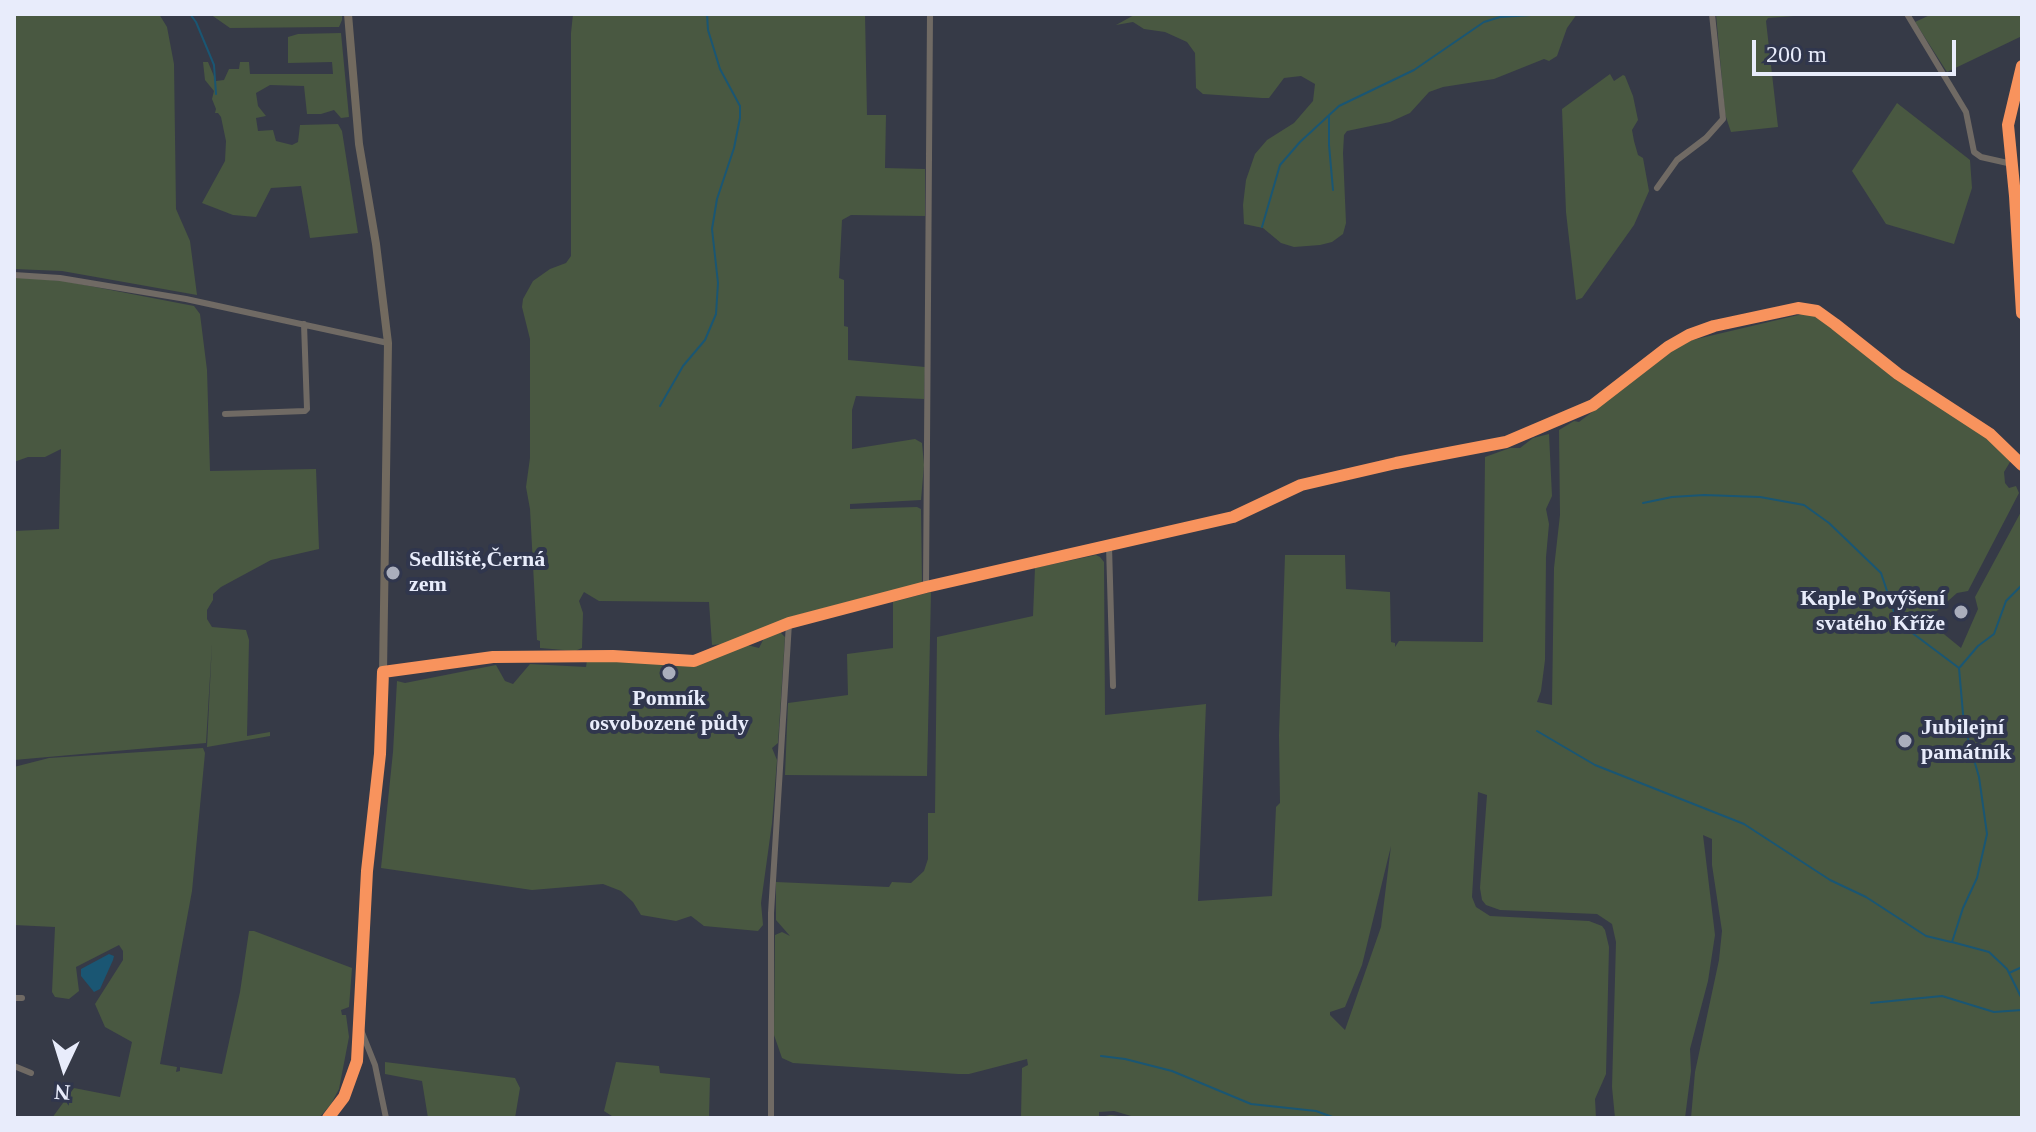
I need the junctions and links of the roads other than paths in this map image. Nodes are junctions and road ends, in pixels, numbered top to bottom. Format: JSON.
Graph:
{"nodes":[{"id":1,"x":348,"y":14,"type":"edge"},
{"id":2,"x":930,"y":14,"type":"edge"},
{"id":3,"x":1712,"y":14,"type":"edge"},
{"id":4,"x":1907,"y":14,"type":"edge"},
{"id":5,"x":2022,"y":66,"type":"edge"},
{"id":6,"x":2012,"y":164,"type":"junction"},
{"id":7,"x":1657,"y":188,"type":"dead end"},
{"id":8,"x":14,"y":275,"type":"edge"},
{"id":9,"x":2022,"y":313,"type":"edge"},
{"id":10,"x":304,"y":324,"type":"junction"},
{"id":11,"x":388,"y":343,"type":"junction"},
{"id":12,"x":225,"y":414,"type":"dead end"},
{"id":13,"x":2022,"y":465,"type":"edge"},
{"id":14,"x":1109,"y":546,"type":"junction"},
{"id":15,"x":926,"y":587,"type":"junction"},
{"id":16,"x":789,"y":623,"type":"junction"},
{"id":17,"x":383,"y":672,"type":"junction"},
{"id":18,"x":1113,"y":686,"type":"dead end"},
{"id":19,"x":14,"y":998,"type":"edge"},
{"id":20,"x":22,"y":998,"type":"dead end"},
{"id":21,"x":359,"y":1026,"type":"junction"},
{"id":22,"x":14,"y":1066,"type":"edge"},
{"id":23,"x":31,"y":1073,"type":"dead end"},
{"id":24,"x":328,"y":1118,"type":"edge"},
{"id":25,"x":386,"y":1118,"type":"edge"},
{"id":26,"x":771,"y":1118,"type":"edge"}],
"edges":[{"from":1,"to":11,"type":"main road"},
{"from":2,"to":15,"type":"street"},
{"from":3,"to":7,"type":"street"},
{"from":4,"to":6,"type":"street"},
{"from":5,"to":6,"type":"street"},
{"from":6,"to":9,"type":"street"},
{"from":8,"to":10,"type":"street"},
{"from":10,"to":11,"type":"street"},
{"from":10,"to":12,"type":"street"},
{"from":11,"to":17,"type":"main road"},
{"from":13,"to":14,"type":"street"},
{"from":14,"to":15,"type":"street"},
{"from":14,"to":18,"type":"street"},
{"from":15,"to":16,"type":"street"},
{"from":16,"to":17,"type":"street"},
{"from":16,"to":26,"type":"street"},
{"from":17,"to":21,"type":"main road"},
{"from":19,"to":20,"type":"street"},
{"from":21,"to":24,"type":"main road"},
{"from":21,"to":25,"type":"street"},
{"from":22,"to":23,"type":"street"}]}
